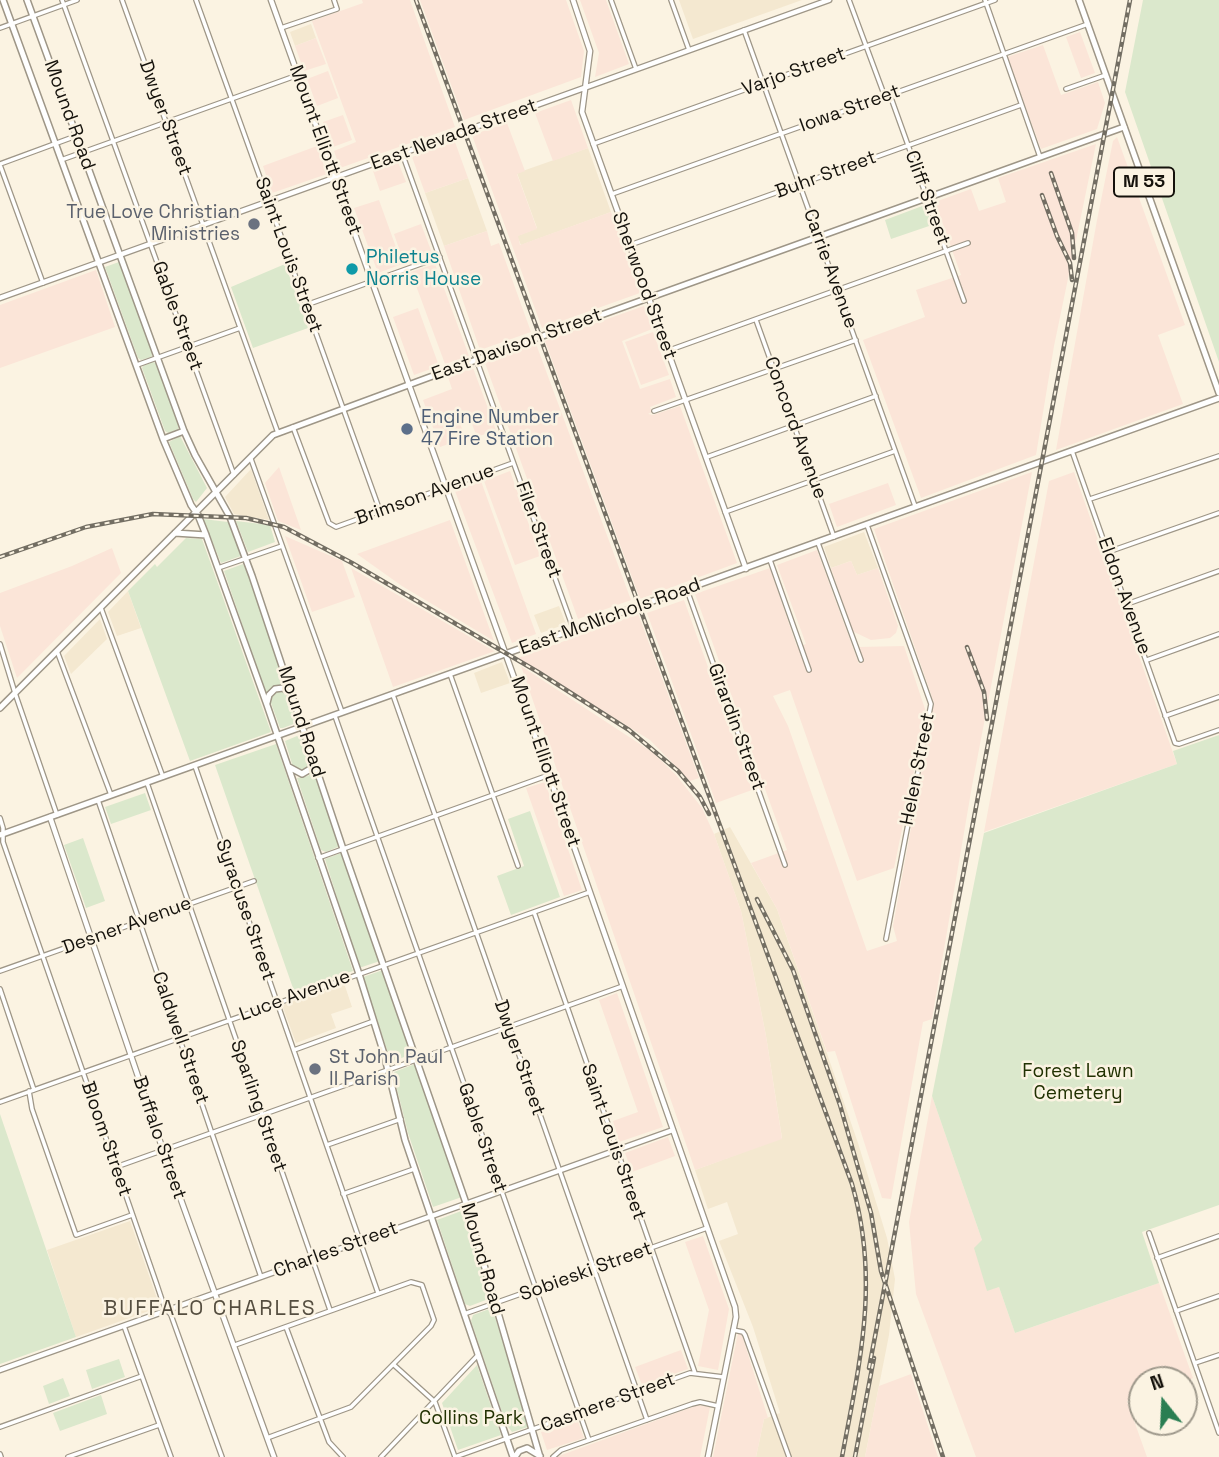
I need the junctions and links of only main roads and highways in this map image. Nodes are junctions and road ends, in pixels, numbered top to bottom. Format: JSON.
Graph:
{"nodes":[{"id":1,"x":3,"y":0,"type":"edge"},
{"id":2,"x":27,"y":0,"type":"edge"},
{"id":3,"x":1079,"y":0,"type":"edge"},
{"id":4,"x":1124,"y":127,"type":"junction"},
{"id":5,"x":1219,"y":393,"type":"edge"},
{"id":6,"x":1219,"y":398,"type":"edge"},
{"id":7,"x":184,"y":431,"type":"junction"},
{"id":8,"x":163,"y":439,"type":"junction"},
{"id":9,"x":215,"y":492,"type":"junction"},
{"id":10,"x":195,"y":511,"type":"junction"},
{"id":11,"x":175,"y":533,"type":"junction"},
{"id":12,"x":206,"y":535,"type":"junction"},
{"id":13,"x":292,"y":694,"type":"junction"},
{"id":14,"x":267,"y":705,"type":"junction"},
{"id":15,"x":0,"y":708,"type":"edge"},
{"id":16,"x":303,"y":728,"type":"junction"},
{"id":17,"x":278,"y":737,"type":"junction"},
{"id":18,"x":314,"y":759,"type":"junction"},
{"id":19,"x":287,"y":765,"type":"junction"},
{"id":20,"x":2,"y":834,"type":"edge"},
{"id":21,"x":540,"y":1456,"type":"edge"},
{"id":22,"x":514,"y":1457,"type":"edge"}],
"edges":[{"from":1,"to":8,"type":"main road","name":"Mound Road"},
{"from":2,"to":7,"type":"main road","name":"Mound Road"},
{"from":3,"to":4,"type":"main road","number":"M 53"},
{"from":4,"to":5,"type":"main road","number":"M 53"},
{"from":4,"to":9,"type":"main road","name":"East Davison Street"},
{"from":6,"to":16,"type":"main road","name":"East McNichols Road"},
{"from":7,"to":8,"type":"main road"},
{"from":7,"to":9,"type":"main road","name":"Mound Road"},
{"from":8,"to":10,"type":"main road","name":"Mound Road"},
{"from":9,"to":10,"type":"main road","name":"East Davison Street"},
{"from":9,"to":13,"type":"main road","name":"Mound Road"},
{"from":10,"to":11,"type":"main road","name":"East Davison Street"},
{"from":10,"to":12,"type":"main road","name":"Mound Road"},
{"from":11,"to":12,"type":"main road"},
{"from":11,"to":15,"type":"main road","name":"East Davison Street"},
{"from":12,"to":14,"type":"main road","name":"Mound Road"},
{"from":13,"to":14,"type":"main road"},
{"from":13,"to":16,"type":"main road","name":"Mound Road"},
{"from":14,"to":17,"type":"main road","name":"Mound Road"},
{"from":16,"to":17,"type":"main road","name":"East McNichols Road"},
{"from":16,"to":18,"type":"main road","name":"Mound Road"},
{"from":17,"to":19,"type":"main road","name":"Mound Road"},
{"from":17,"to":20,"type":"main road","name":"East McNichols Road"},
{"from":18,"to":19,"type":"main road"},
{"from":18,"to":21,"type":"main road","name":"Mound Road"},
{"from":19,"to":22,"type":"main road","name":"Mound Road"},
{"from":21,"to":22,"type":"main road"}]}
